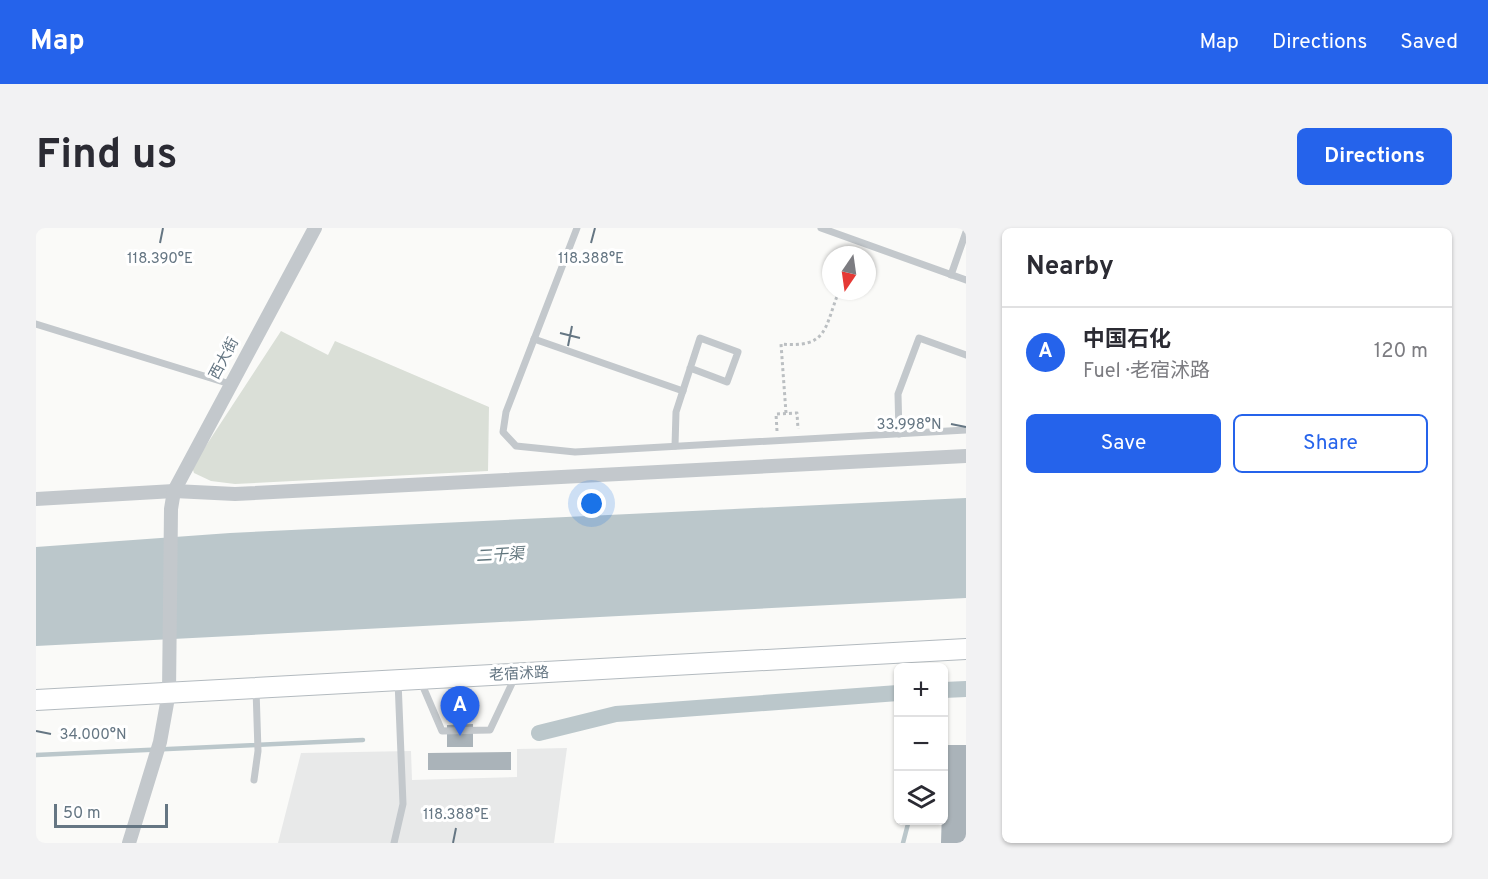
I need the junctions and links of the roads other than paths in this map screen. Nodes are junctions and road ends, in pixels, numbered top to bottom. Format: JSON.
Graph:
{"nodes":[{"id":1,"x":315,"y":228,"type":"edge"},
{"id":2,"x":576,"y":228,"type":"edge"},
{"id":3,"x":821,"y":228,"type":"edge"},
{"id":4,"x":966,"y":232,"type":"edge"},
{"id":5,"x":951,"y":274,"type":"junction"},
{"id":6,"x":966,"y":280,"type":"edge"},
{"id":7,"x":36,"y":324,"type":"edge"},
{"id":8,"x":534,"y":339,"type":"junction"},
{"id":9,"x":966,"y":355,"type":"edge"},
{"id":10,"x":690,"y":368,"type":"junction"},
{"id":11,"x":230,"y":384,"type":"junction"},
{"id":12,"x":683,"y":391,"type":"junction"},
{"id":13,"x":966,"y":430,"type":"edge"},
{"id":14,"x":898,"y":434,"type":"junction"},
{"id":15,"x":675,"y":446,"type":"junction"},
{"id":16,"x":966,"y":456,"type":"edge"},
{"id":17,"x":174,"y":491,"type":"junction"},
{"id":18,"x":36,"y":499,"type":"edge"},
{"id":19,"x":966,"y":649,"type":"edge"},
{"id":20,"x":516,"y":675,"type":"junction"},
{"id":21,"x":421,"y":680,"type":"junction"},
{"id":22,"x":398,"y":681,"type":"junction"},
{"id":23,"x":256,"y":689,"type":"junction"},
{"id":24,"x":169,"y":692,"type":"junction"},
{"id":25,"x":36,"y":700,"type":"edge"},
{"id":26,"x":254,"y":780,"type":"dead end"},
{"id":27,"x":129,"y":843,"type":"edge"},
{"id":28,"x":394,"y":843,"type":"edge"}],
"edges":[{"from":1,"to":11,"type":"street","name":"西大街"},
{"from":2,"to":8,"type":"lane"},
{"from":3,"to":5,"type":"lane"},
{"from":4,"to":5,"type":"lane"},
{"from":5,"to":6,"type":"lane"},
{"from":7,"to":11,"type":"lane"},
{"from":8,"to":12,"type":"lane"},
{"from":8,"to":15,"type":"lane"},
{"from":9,"to":14,"type":"lane"},
{"from":10,"to":10,"type":"lane"},
{"from":10,"to":12,"type":"lane"},
{"from":11,"to":17,"type":"street","name":"西大街"},
{"from":12,"to":15,"type":"lane"},
{"from":13,"to":14,"type":"lane"},
{"from":14,"to":15,"type":"lane"},
{"from":16,"to":17,"type":"street"},
{"from":17,"to":18,"type":"street"},
{"from":17,"to":24,"type":"street","name":"西大街"},
{"from":19,"to":20,"type":"main road","name":"老宿沭路"},
{"from":20,"to":21,"type":"main road","name":"老宿沭路"},
{"from":20,"to":21,"type":"lane"},
{"from":21,"to":22,"type":"main road","name":"老宿沭路"},
{"from":22,"to":23,"type":"main road","name":"老宿沭路"},
{"from":22,"to":28,"type":"lane"},
{"from":23,"to":24,"type":"main road","name":"老宿沭路"},
{"from":23,"to":26,"type":"lane"},
{"from":24,"to":25,"type":"main road","name":"老宿沭路"},
{"from":24,"to":27,"type":"street","name":"西大街"}]}
